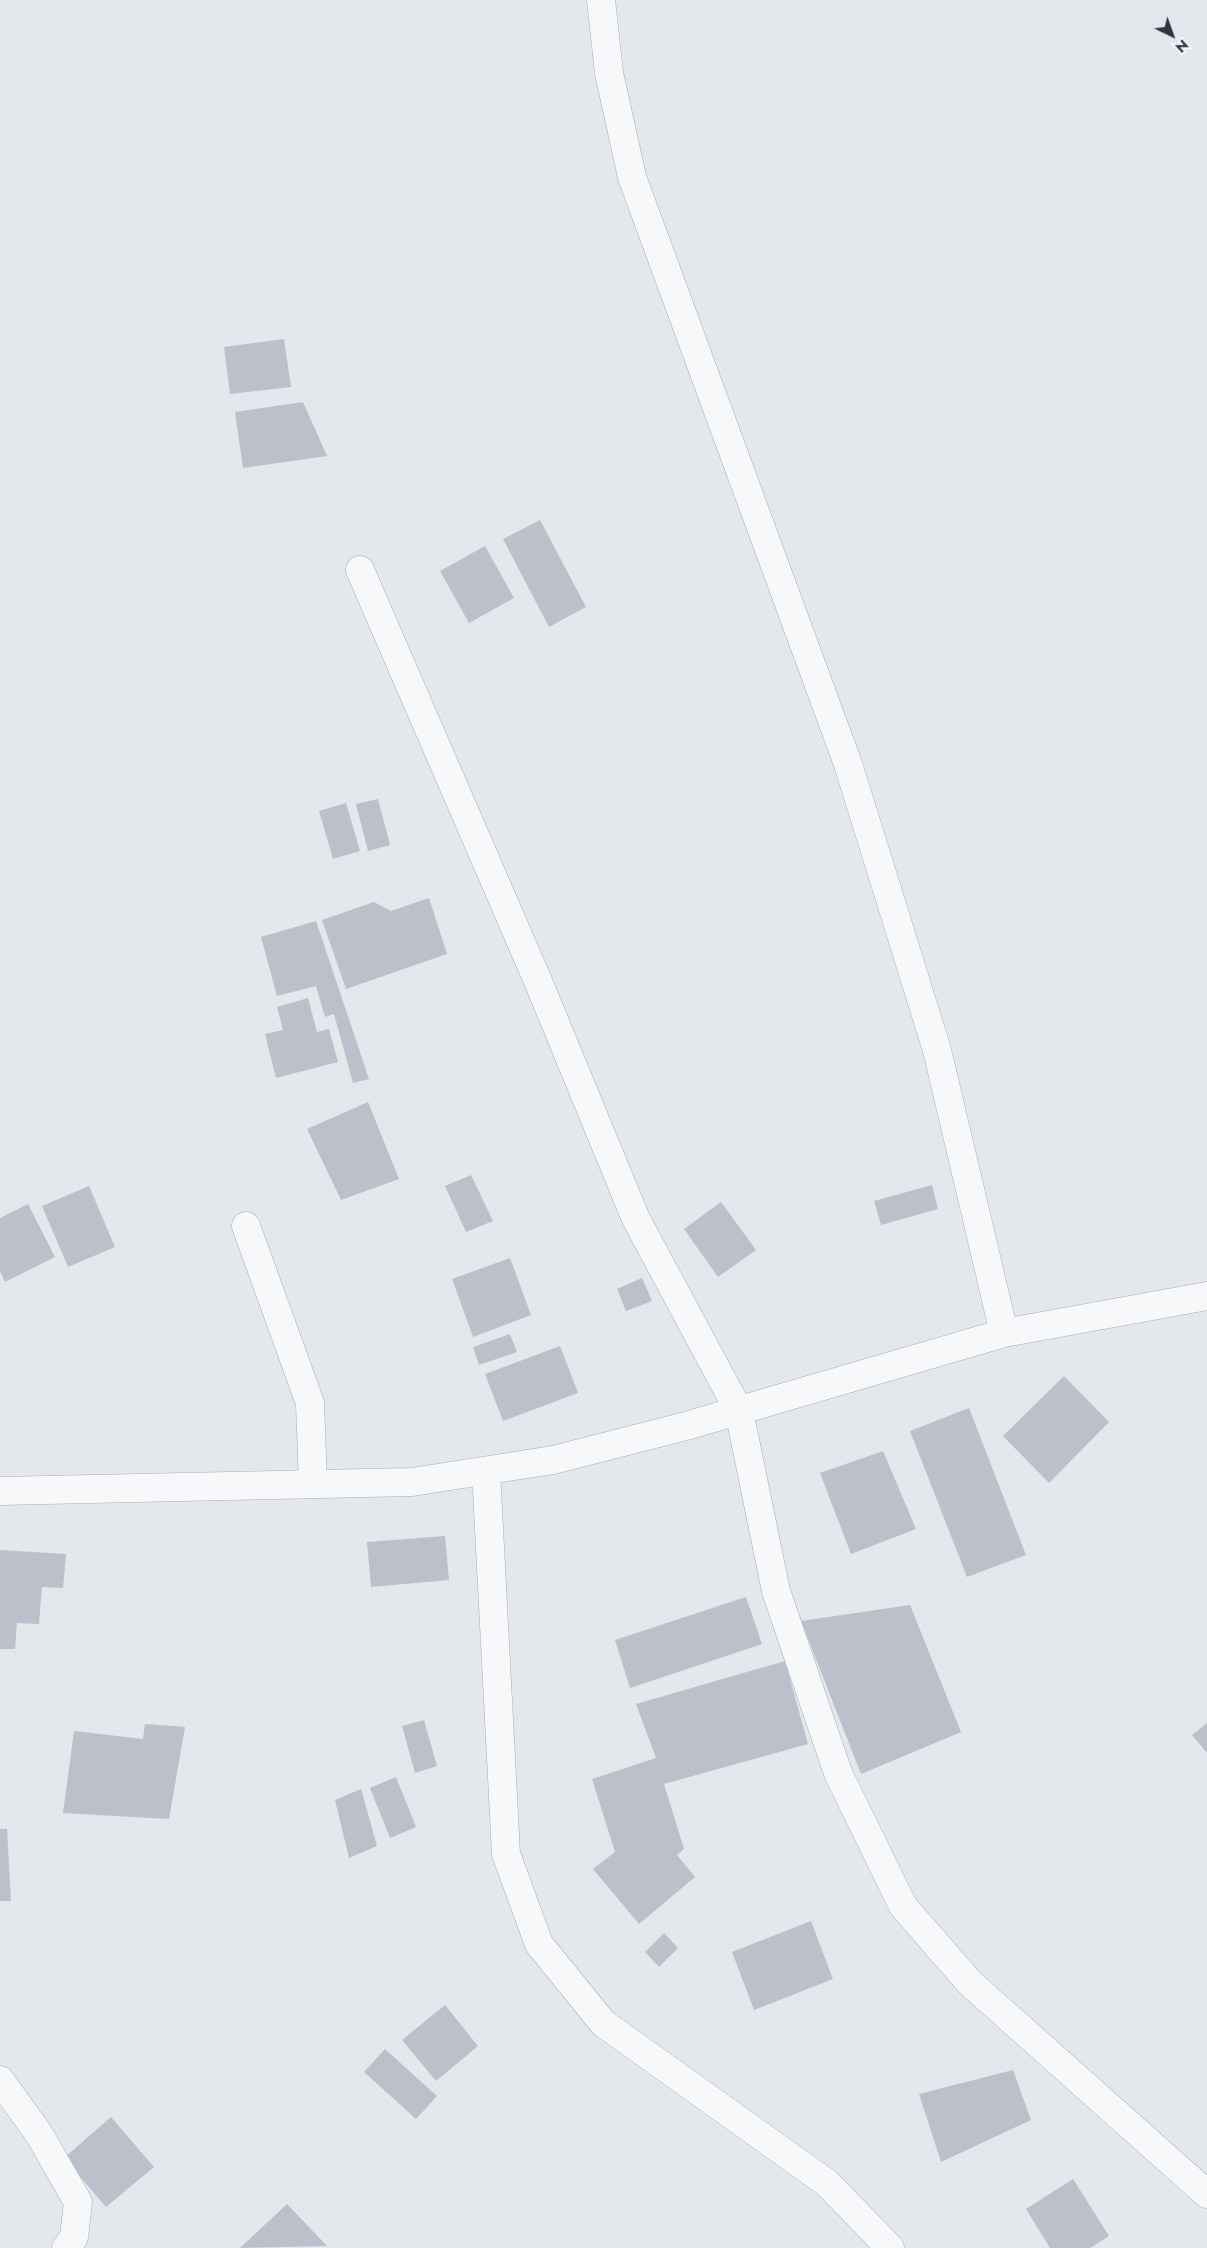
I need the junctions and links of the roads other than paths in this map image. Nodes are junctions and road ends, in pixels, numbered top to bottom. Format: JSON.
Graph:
{"nodes":[{"id":1,"x":601,"y":0,"type":"edge"},
{"id":2,"x":360,"y":570,"type":"dead end"},
{"id":3,"x":246,"y":1226,"type":"dead end"},
{"id":4,"x":1207,"y":1296,"type":"edge"},
{"id":5,"x":1004,"y":1333,"type":"junction"},
{"id":6,"x":739,"y":1411,"type":"junction"},
{"id":7,"x":486,"y":1471,"type":"junction"},
{"id":8,"x":313,"y":1483,"type":"junction"},
{"id":9,"x":0,"y":1491,"type":"edge"},
{"id":10,"x":0,"y":2080,"type":"edge"},
{"id":11,"x":1207,"y":2194,"type":"edge"},
{"id":12,"x":66,"y":2248,"type":"edge"},
{"id":13,"x":890,"y":2248,"type":"edge"}],
"edges":[{"from":1,"to":5,"type":"street"},
{"from":2,"to":6,"type":"street"},
{"from":3,"to":8,"type":"street"},
{"from":4,"to":5,"type":"street"},
{"from":5,"to":6,"type":"street"},
{"from":6,"to":7,"type":"street"},
{"from":6,"to":11,"type":"street"},
{"from":7,"to":8,"type":"street"},
{"from":7,"to":13,"type":"street"},
{"from":8,"to":9,"type":"street"},
{"from":10,"to":12,"type":"street"}]}
